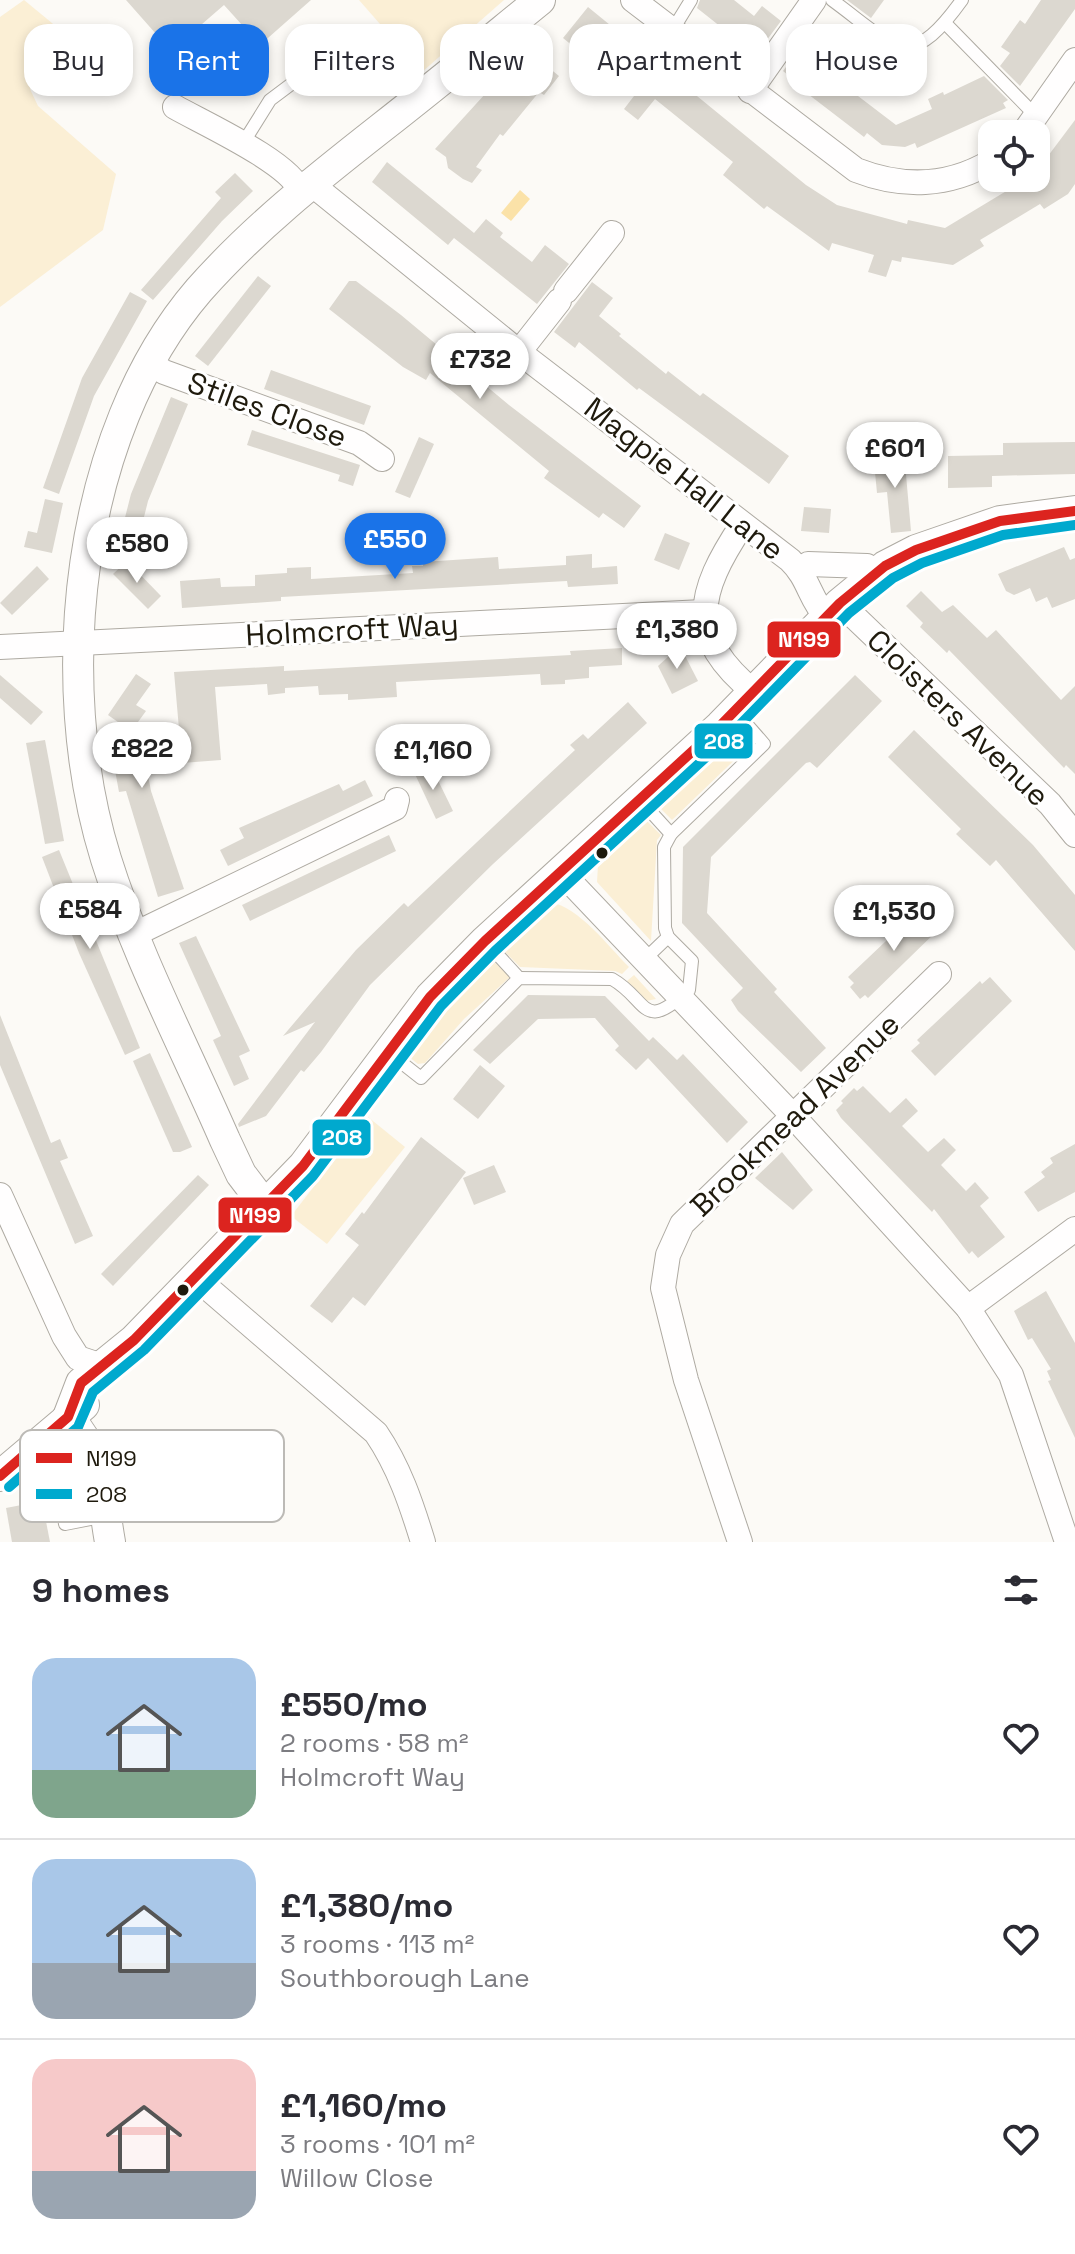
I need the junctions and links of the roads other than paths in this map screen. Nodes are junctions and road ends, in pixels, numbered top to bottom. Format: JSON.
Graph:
{"nodes":[{"id":1,"x":540,"y":0,"type":"edge"},
{"id":2,"x":633,"y":0,"type":"edge"},
{"id":3,"x":691,"y":0,"type":"edge"},
{"id":4,"x":814,"y":0,"type":"edge"},
{"id":5,"x":832,"y":0,"type":"edge"},
{"id":6,"x":962,"y":0,"type":"edge"},
{"id":7,"x":945,"y":23,"type":"junction"},
{"id":8,"x":663,"y":24,"type":"edge"},
{"id":9,"x":676,"y":24,"type":"edge"},
{"id":10,"x":1075,"y":60,"type":"edge"},
{"id":11,"x":770,"y":63,"type":"edge"},
{"id":12,"x":285,"y":89,"type":"edge"},
{"id":13,"x":756,"y":96,"type":"edge"},
{"id":14,"x":175,"y":107,"type":"dead end"},
{"id":15,"x":1026,"y":120,"type":"edge"},
{"id":16,"x":1033,"y":120,"type":"edge"},
{"id":17,"x":242,"y":145,"type":"junction"},
{"id":18,"x":978,"y":168,"type":"edge"},
{"id":19,"x":304,"y":186,"type":"junction"},
{"id":20,"x":612,"y":233,"type":"dead end"},
{"id":21,"x":519,"y":352,"type":"junction"},
{"id":22,"x":151,"y":364,"type":"junction"},
{"id":23,"x":382,"y":459,"type":"dead end"},
{"id":24,"x":1075,"y":511,"type":"edge"},
{"id":25,"x":742,"y":525,"type":"junction"},
{"id":26,"x":800,"y":570,"type":"junction"},
{"id":27,"x":875,"y":574,"type":"junction"},
{"id":28,"x":833,"y":609,"type":"junction"},
{"id":29,"x":703,"y":612,"type":"junction"},
{"id":30,"x":78,"y":644,"type":"junction"},
{"id":31,"x":0,"y":647,"type":"edge"},
{"id":32,"x":745,"y":702,"type":"junction"},
{"id":33,"x":397,"y":800,"type":"dead end"},
{"id":34,"x":640,"y":801,"type":"junction"},
{"id":35,"x":671,"y":834,"type":"junction"},
{"id":36,"x":1075,"y":835,"type":"edge"},
{"id":37,"x":560,"y":871,"type":"junction"},
{"id":38,"x":135,"y":934,"type":"junction"},
{"id":39,"x":668,"y":937,"type":"junction"},
{"id":40,"x":485,"y":941,"type":"junction"},
{"id":41,"x":644,"y":960,"type":"junction"},
{"id":42,"x":939,"y":974,"type":"dead end"},
{"id":43,"x":519,"y":978,"type":"junction"},
{"id":44,"x":681,"y":998,"type":"junction"},
{"id":45,"x":388,"y":1052,"type":"junction"},
{"id":46,"x":793,"y":1116,"type":"junction"},
{"id":47,"x":0,"y":1195,"type":"edge"},
{"id":48,"x":266,"y":1207,"type":"junction"},
{"id":49,"x":1075,"y":1229,"type":"edge"},
{"id":50,"x":196,"y":1278,"type":"junction"},
{"id":51,"x":968,"y":1308,"type":"junction"},
{"id":52,"x":98,"y":1360,"type":"junction"},
{"id":53,"x":68,"y":1417,"type":"junction"},
{"id":54,"x":50,"y":1430,"type":"edge"},
{"id":55,"x":79,"y":1430,"type":"edge"},
{"id":56,"x":65,"y":1522,"type":"edge"},
{"id":57,"x":108,"y":1529,"type":"edge"},
{"id":58,"x":423,"y":1542,"type":"edge"},
{"id":59,"x":740,"y":1542,"type":"edge"},
{"id":60,"x":1067,"y":1542,"type":"edge"}],
"edges":[{"from":1,"to":19,"type":"street"},
{"from":2,"to":8,"type":"street"},
{"from":3,"to":9,"type":"lane"},
{"from":4,"to":11,"type":"street"},
{"from":5,"to":7,"type":"lane"},
{"from":6,"to":7,"type":"lane"},
{"from":7,"to":15,"type":"lane"},
{"from":10,"to":16,"type":"street"},
{"from":12,"to":17,"type":"lane"},
{"from":13,"to":18,"type":"street"},
{"from":14,"to":17,"type":"street","name":"Magpie Hall Lane"},
{"from":17,"to":19,"type":"street","name":"Magpie Hall Lane"},
{"from":19,"to":21,"type":"street","name":"Magpie Hall Lane"},
{"from":19,"to":22,"type":"street"},
{"from":20,"to":21,"type":"street"},
{"from":21,"to":25,"type":"street","name":"Magpie Hall Lane"},
{"from":22,"to":23,"type":"street","name":"Stiles Close"},
{"from":22,"to":30,"type":"street"},
{"from":24,"to":27,"type":"street"},
{"from":25,"to":26,"type":"street","name":"Magpie Hall Lane"},
{"from":25,"to":29,"type":"street"},
{"from":26,"to":27,"type":"street","name":"Magpie Hall Lane"},
{"from":26,"to":28,"type":"street","name":"Magpie Hall Lane"},
{"from":27,"to":28,"type":"street"},
{"from":28,"to":32,"type":"street"},
{"from":28,"to":36,"type":"street","name":"Cloisters Avenue"},
{"from":29,"to":30,"type":"street","name":"Holmcroft Way"},
{"from":29,"to":32,"type":"street"},
{"from":30,"to":31,"type":"street","name":"Holmcroft Way"},
{"from":30,"to":38,"type":"street"},
{"from":32,"to":34,"type":"street"},
{"from":32,"to":35,"type":"lane"},
{"from":33,"to":38,"type":"street"},
{"from":34,"to":35,"type":"lane"},
{"from":34,"to":37,"type":"street"},
{"from":35,"to":39,"type":"lane"},
{"from":37,"to":40,"type":"street"},
{"from":37,"to":41,"type":"street"},
{"from":38,"to":48,"type":"street"},
{"from":39,"to":41,"type":"lane"},
{"from":39,"to":44,"type":"lane"},
{"from":40,"to":43,"type":"lane"},
{"from":40,"to":45,"type":"street"},
{"from":41,"to":44,"type":"street"},
{"from":42,"to":46,"type":"street","name":"Brookmead Avenue"},
{"from":43,"to":44,"type":"lane"},
{"from":43,"to":45,"type":"lane"},
{"from":44,"to":46,"type":"street"},
{"from":45,"to":48,"type":"street"},
{"from":46,"to":51,"type":"street"},
{"from":46,"to":59,"type":"street","name":"Brookmead Avenue"},
{"from":47,"to":52,"type":"street"},
{"from":48,"to":50,"type":"street"},
{"from":49,"to":51,"type":"street"},
{"from":50,"to":52,"type":"street"},
{"from":50,"to":58,"type":"street"},
{"from":51,"to":60,"type":"street"},
{"from":52,"to":53,"type":"street"},
{"from":53,"to":54,"type":"street"},
{"from":53,"to":55,"type":"street"},
{"from":56,"to":57,"type":"lane"}]}
